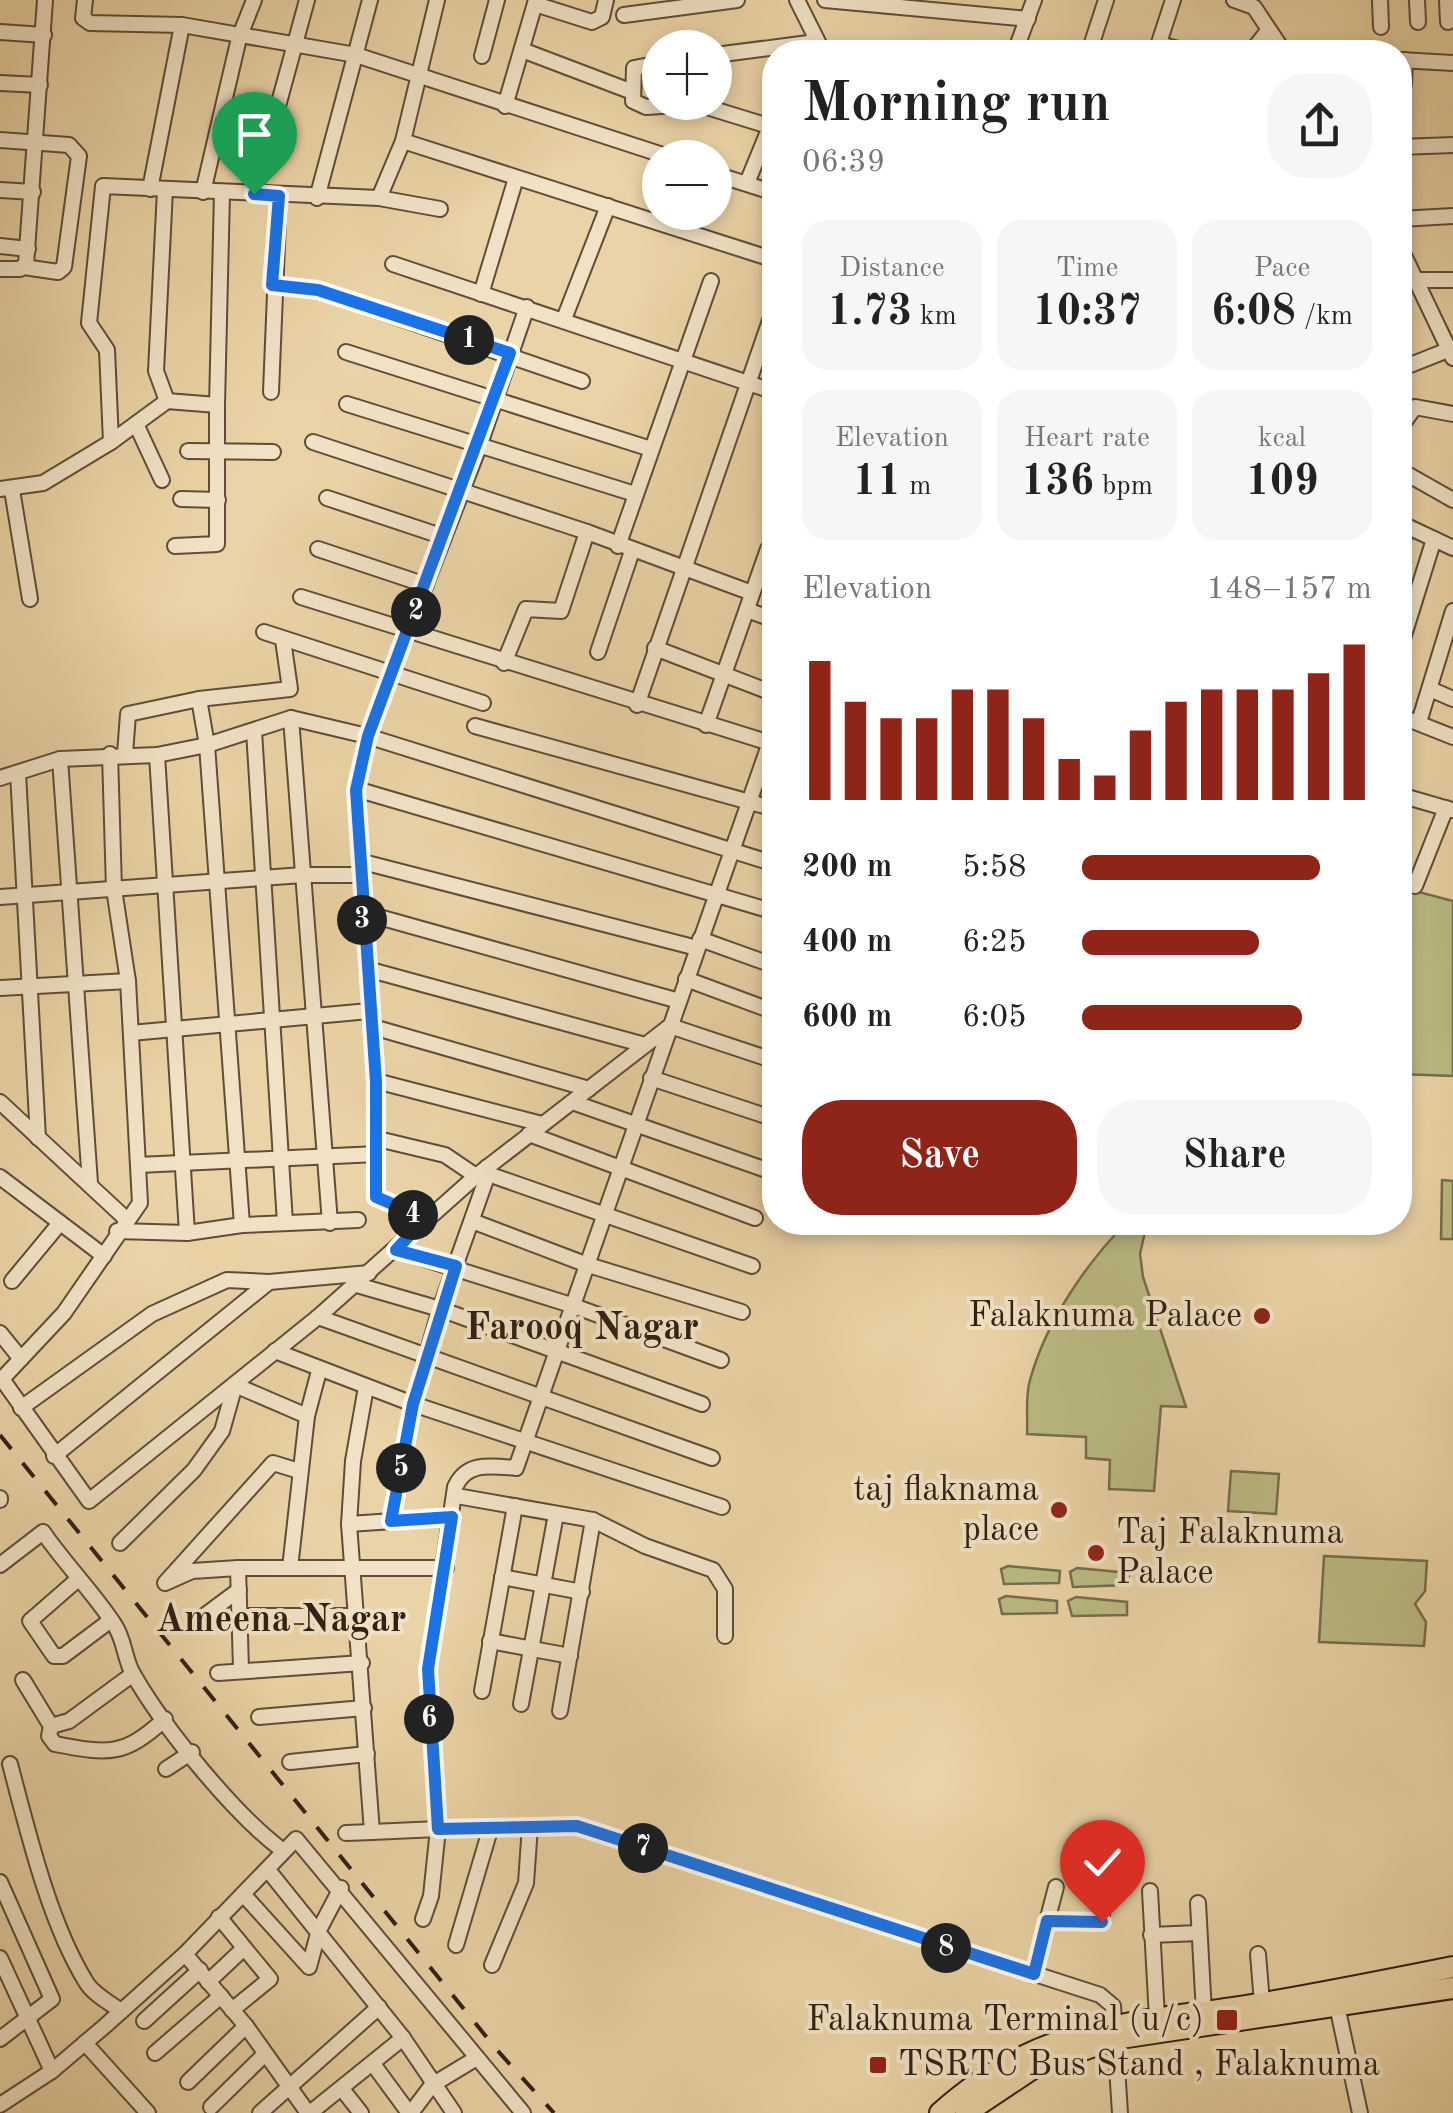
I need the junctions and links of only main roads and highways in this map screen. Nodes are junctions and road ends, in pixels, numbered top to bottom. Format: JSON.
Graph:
{"nodes":[{"id":1,"x":1453,"y":1967,"type":"edge"},
{"id":2,"x":1453,"y":1988,"type":"edge"},
{"id":3,"x":1336,"y":1997,"type":"junction"},
{"id":4,"x":1114,"y":2031,"type":"junction"},
{"id":5,"x":1006,"y":2075,"type":"junction"},
{"id":6,"x":940,"y":2113,"type":"edge"},
{"id":7,"x":966,"y":2113,"type":"edge"}],
"edges":[{"from":1,"to":3,"type":"highway"},
{"from":2,"to":3,"type":"highway"},
{"from":3,"to":4,"type":"highway"},
{"from":3,"to":4,"type":"highway"},
{"from":4,"to":5,"type":"highway"},
{"from":5,"to":6,"type":"highway"},
{"from":5,"to":7,"type":"highway"}]}
